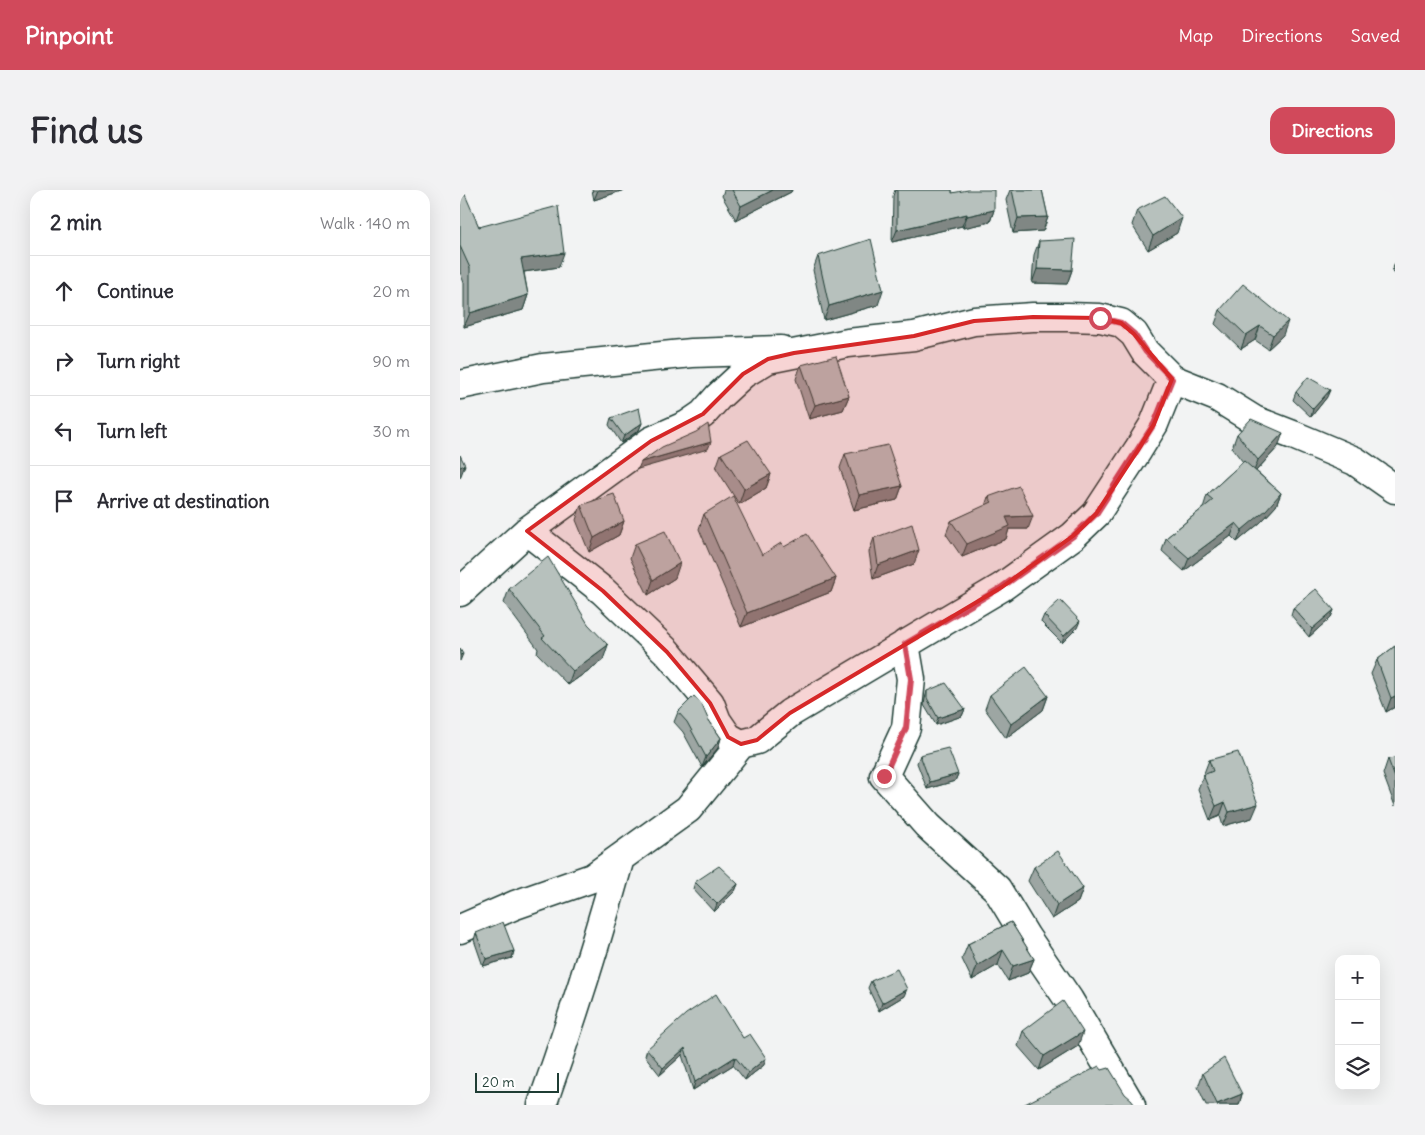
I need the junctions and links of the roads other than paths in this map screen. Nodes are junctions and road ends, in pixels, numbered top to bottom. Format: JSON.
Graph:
{"nodes":[{"id":1,"x":815,"y":349,"type":"junction"},
{"id":2,"x":1172,"y":379,"type":"junction"},
{"id":3,"x":460,"y":385,"type":"edge"},
{"id":4,"x":1395,"y":489,"type":"edge"},
{"id":5,"x":527,"y":531,"type":"junction"},
{"id":6,"x":460,"y":592,"type":"edge"},
{"id":7,"x":905,"y":644,"type":"junction"},
{"id":8,"x":741,"y":744,"type":"junction"},
{"id":9,"x":620,"y":858,"type":"junction"},
{"id":10,"x":460,"y":929,"type":"edge"},
{"id":11,"x":542,"y":1105,"type":"edge"},
{"id":12,"x":1131,"y":1105,"type":"edge"}],
"edges":[{"from":1,"to":2,"type":"street"},
{"from":1,"to":3,"type":"street"},
{"from":1,"to":5,"type":"street"},
{"from":2,"to":4,"type":"street"},
{"from":2,"to":7,"type":"street"},
{"from":5,"to":6,"type":"street"},
{"from":5,"to":8,"type":"street"},
{"from":7,"to":8,"type":"street"},
{"from":7,"to":12,"type":"street"},
{"from":8,"to":9,"type":"street"},
{"from":9,"to":10,"type":"street"},
{"from":9,"to":11,"type":"street"}]}
